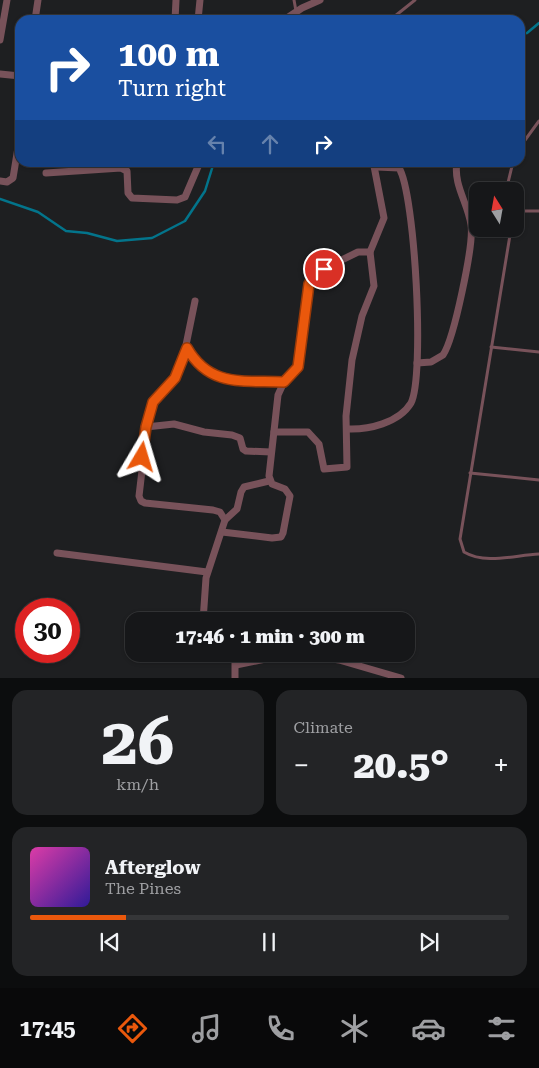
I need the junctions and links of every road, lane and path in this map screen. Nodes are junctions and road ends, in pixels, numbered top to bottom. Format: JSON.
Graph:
{"nodes":[{"id":1,"x":7,"y":0,"type":"edge"},
{"id":2,"x":38,"y":0,"type":"edge"},
{"id":3,"x":176,"y":0,"type":"edge"},
{"id":4,"x":200,"y":0,"type":"edge"},
{"id":5,"x":294,"y":0,"type":"edge"},
{"id":6,"x":320,"y":0,"type":"edge"},
{"id":7,"x":416,"y":0,"type":"edge"},
{"id":8,"x":296,"y":11,"type":"junction"},
{"id":9,"x":36,"y":15,"type":"edge"},
{"id":10,"x":175,"y":15,"type":"edge"},
{"id":11,"x":198,"y":15,"type":"edge"},
{"id":12,"x":291,"y":15,"type":"edge"},
{"id":13,"x":396,"y":15,"type":"edge"},
{"id":14,"x":0,"y":40,"type":"edge"},
{"id":15,"x":0,"y":74,"type":"edge"},
{"id":16,"x":15,"y":76,"type":"edge"},
{"id":17,"x":539,"y":121,"type":"edge"},
{"id":18,"x":525,"y":140,"type":"edge"},
{"id":19,"x":15,"y":166,"type":"edge"},
{"id":20,"x":127,"y":167,"type":"edge"},
{"id":21,"x":198,"y":167,"type":"edge"},
{"id":22,"x":374,"y":167,"type":"edge"},
{"id":23,"x":394,"y":167,"type":"edge"},
{"id":24,"x":400,"y":167,"type":"edge"},
{"id":25,"x":456,"y":167,"type":"edge"},
{"id":26,"x":512,"y":167,"type":"edge"},
{"id":27,"x":127,"y":171,"type":"junction"},
{"id":28,"x":401,"y":172,"type":"junction"},
{"id":29,"x":46,"y":173,"type":"dead end"},
{"id":30,"x":0,"y":181,"type":"edge"},
{"id":31,"x":508,"y":182,"type":"edge"},
{"id":32,"x":524,"y":211,"type":"edge"},
{"id":33,"x":539,"y":212,"type":"edge"},
{"id":34,"x":509,"y":238,"type":"edge"},
{"id":35,"x":370,"y":252,"type":"junction"},
{"id":36,"x":195,"y":301,"type":"dead end"},
{"id":37,"x":491,"y":347,"type":"junction"},
{"id":38,"x":187,"y":348,"type":"junction"},
{"id":39,"x":539,"y":352,"type":"edge"},
{"id":40,"x":416,"y":363,"type":"junction"},
{"id":41,"x":284,"y":382,"type":"junction"},
{"id":42,"x":146,"y":427,"type":"junction"},
{"id":43,"x":347,"y":429,"type":"junction"},
{"id":44,"x":274,"y":432,"type":"junction"},
{"id":45,"x":271,"y":452,"type":"junction"},
{"id":46,"x":470,"y":473,"type":"junction"},
{"id":47,"x":539,"y":480,"type":"edge"},
{"id":48,"x":269,"y":481,"type":"junction"},
{"id":49,"x":225,"y":520,"type":"junction"},
{"id":50,"x":222,"y":532,"type":"junction"},
{"id":51,"x":57,"y":553,"type":"dead end"},
{"id":52,"x":539,"y":554,"type":"edge"},
{"id":53,"x":207,"y":572,"type":"junction"},
{"id":54,"x":203,"y":612,"type":"edge"},
{"id":55,"x":236,"y":662,"type":"edge"},
{"id":56,"x":251,"y":662,"type":"edge"},
{"id":57,"x":346,"y":662,"type":"edge"},
{"id":58,"x":236,"y":665,"type":"junction"},
{"id":59,"x":235,"y":678,"type":"edge"},
{"id":60,"x":401,"y":678,"type":"edge"}],
"edges":[{"from":1,"to":14,"type":"street"},
{"from":2,"to":9,"type":"street"},
{"from":3,"to":10,"type":"street"},
{"from":4,"to":11,"type":"street"},
{"from":5,"to":8,"type":"lane"},
{"from":6,"to":8,"type":"street"},
{"from":7,"to":13,"type":"lane"},
{"from":8,"to":12,"type":"street"},
{"from":15,"to":16,"type":"street"},
{"from":17,"to":18,"type":"lane"},
{"from":19,"to":30,"type":"street"},
{"from":20,"to":27,"type":"street"},
{"from":21,"to":27,"type":"street"},
{"from":22,"to":35,"type":"street"},
{"from":23,"to":28,"type":"street"},
{"from":24,"to":28,"type":"street"},
{"from":25,"to":40,"type":"street"},
{"from":26,"to":31,"type":"lane"},
{"from":27,"to":29,"type":"street"},
{"from":28,"to":40,"type":"street"},
{"from":32,"to":33,"type":"lane"},
{"from":34,"to":37,"type":"lane"},
{"from":35,"to":41,"type":"street"},
{"from":35,"to":43,"type":"street"},
{"from":36,"to":38,"type":"street"},
{"from":37,"to":39,"type":"lane"},
{"from":37,"to":46,"type":"lane"},
{"from":38,"to":41,"type":"street"},
{"from":38,"to":42,"type":"street"},
{"from":40,"to":43,"type":"street"},
{"from":41,"to":44,"type":"street"},
{"from":42,"to":45,"type":"street"},
{"from":42,"to":49,"type":"street"},
{"from":43,"to":44,"type":"street"},
{"from":44,"to":45,"type":"street"},
{"from":45,"to":48,"type":"street"},
{"from":46,"to":47,"type":"lane"},
{"from":46,"to":52,"type":"lane"},
{"from":48,"to":49,"type":"street"},
{"from":48,"to":50,"type":"street"},
{"from":49,"to":50,"type":"street"},
{"from":50,"to":53,"type":"street"},
{"from":51,"to":53,"type":"street"},
{"from":53,"to":54,"type":"street"},
{"from":55,"to":58,"type":"street"},
{"from":56,"to":58,"type":"street"},
{"from":57,"to":60,"type":"street"},
{"from":58,"to":59,"type":"street"}]}
